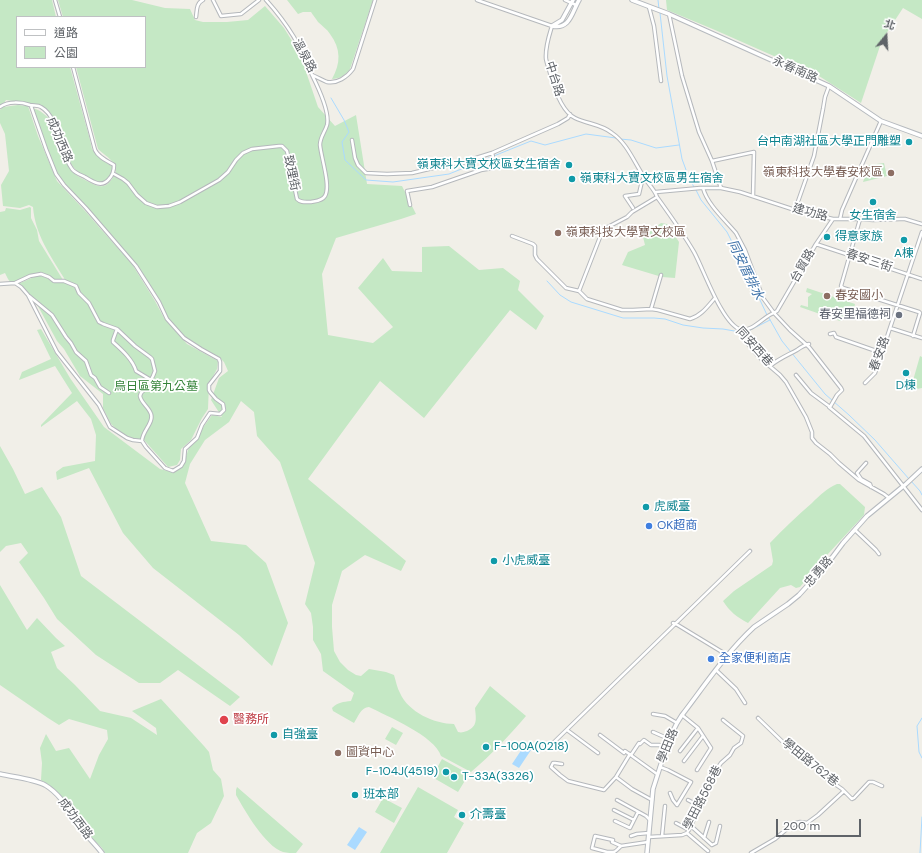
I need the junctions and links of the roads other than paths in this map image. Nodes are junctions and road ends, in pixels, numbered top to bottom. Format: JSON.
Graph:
{"nodes":[{"id":1,"x":55,"y":0,"type":"edge"},
{"id":2,"x":203,"y":0,"type":"edge"},
{"id":3,"x":213,"y":0,"type":"edge"},
{"id":4,"x":259,"y":0,"type":"edge"},
{"id":5,"x":266,"y":0,"type":"edge"},
{"id":6,"x":375,"y":0,"type":"edge"},
{"id":7,"x":477,"y":0,"type":"edge"},
{"id":8,"x":565,"y":0,"type":"edge"},
{"id":9,"x":579,"y":0,"type":"edge"},
{"id":10,"x":632,"y":0,"type":"edge"},
{"id":11,"x":572,"y":1,"type":"edge"},
{"id":12,"x":576,"y":5,"type":"junction"},
{"id":13,"x":650,"y":7,"type":"junction"},
{"id":14,"x":669,"y":14,"type":"junction"},
{"id":15,"x":60,"y":16,"type":"edge"},
{"id":16,"x":196,"y":17,"type":"dead end"},
{"id":17,"x":552,"y":26,"type":"junction"},
{"id":18,"x":73,"y":68,"type":"edge"},
{"id":19,"x":312,"y":75,"type":"junction"},
{"id":20,"x":661,"y":81,"type":"dead end"},
{"id":21,"x":829,"y":86,"type":"junction"},
{"id":22,"x":0,"y":106,"type":"edge"},
{"id":23,"x":31,"y":106,"type":"junction"},
{"id":24,"x":570,"y":114,"type":"junction"},
{"id":25,"x":881,"y":121,"type":"junction"},
{"id":26,"x":922,"y":136,"type":"edge"},
{"id":27,"x":352,"y":140,"type":"dead end"},
{"id":28,"x":492,"y":153,"type":"junction"},
{"id":29,"x":712,"y":161,"type":"junction"},
{"id":30,"x":114,"y":174,"type":"junction"},
{"id":31,"x":644,"y":178,"type":"junction"},
{"id":32,"x":702,"y":188,"type":"junction"},
{"id":33,"x":721,"y":188,"type":"junction"},
{"id":34,"x":656,"y":192,"type":"junction"},
{"id":35,"x":754,"y":196,"type":"junction"},
{"id":36,"x":658,"y":197,"type":"junction"},
{"id":37,"x":410,"y":205,"type":"dead end"},
{"id":38,"x":633,"y":208,"type":"dead end"},
{"id":39,"x":795,"y":210,"type":"junction"},
{"id":40,"x":833,"y":219,"type":"junction"},
{"id":41,"x":840,"y":219,"type":"junction"},
{"id":42,"x":860,"y":219,"type":"junction"},
{"id":43,"x":922,"y":224,"type":"edge"},
{"id":44,"x":922,"y":232,"type":"edge"},
{"id":45,"x":512,"y":236,"type":"dead end"},
{"id":46,"x":816,"y":244,"type":"junction"},
{"id":47,"x":850,"y":255,"type":"junction"},
{"id":48,"x":908,"y":274,"type":"junction"},
{"id":49,"x":660,"y":275,"type":"dead end"},
{"id":50,"x":922,"y":279,"type":"edge"},
{"id":51,"x":15,"y":283,"type":"junction"},
{"id":52,"x":0,"y":284,"type":"edge"},
{"id":53,"x":579,"y":291,"type":"junction"},
{"id":54,"x":29,"y":296,"type":"junction"},
{"id":55,"x":715,"y":298,"type":"junction"},
{"id":56,"x":898,"y":305,"type":"junction"},
{"id":57,"x":651,"y":309,"type":"junction"},
{"id":58,"x":774,"y":313,"type":"junction"},
{"id":59,"x":890,"y":328,"type":"junction"},
{"id":60,"x":117,"y":329,"type":"junction"},
{"id":61,"x":741,"y":330,"type":"junction"},
{"id":62,"x":830,"y":334,"type":"dead end"},
{"id":63,"x":913,"y":336,"type":"junction"},
{"id":64,"x":922,"y":338,"type":"edge"},
{"id":65,"x":807,"y":344,"type":"junction"},
{"id":66,"x":882,"y":353,"type":"junction"},
{"id":67,"x":770,"y":366,"type":"junction"},
{"id":68,"x":796,"y":375,"type":"dead end"},
{"id":69,"x":151,"y":380,"type":"junction"},
{"id":70,"x":865,"y":383,"type":"dead end"},
{"id":71,"x":109,"y":393,"type":"dead end"},
{"id":72,"x":830,"y":406,"type":"junction"},
{"id":73,"x":142,"y":441,"type":"junction"},
{"id":74,"x":866,"y":464,"type":"dead end"},
{"id":75,"x":922,"y":469,"type":"edge"},
{"id":76,"x":905,"y":485,"type":"junction"},
{"id":77,"x":871,"y":487,"type":"junction"},
{"id":78,"x":889,"y":498,"type":"junction"},
{"id":79,"x":922,"y":510,"type":"edge"},
{"id":80,"x":855,"y":530,"type":"junction"},
{"id":81,"x":750,"y":551,"type":"dead end"},
{"id":82,"x":879,"y":554,"type":"dead end"},
{"id":83,"x":675,"y":623,"type":"junction"},
{"id":84,"x":728,"y":655,"type":"junction"},
{"id":85,"x":716,"y":670,"type":"junction"},
{"id":86,"x":745,"y":703,"type":"dead end"},
{"id":87,"x":653,"y":714,"type":"dead end"},
{"id":88,"x":682,"y":716,"type":"junction"},
{"id":89,"x":758,"y":718,"type":"dead end"},
{"id":90,"x":723,"y":720,"type":"dead end"},
{"id":91,"x":677,"y":723,"type":"junction"},
{"id":92,"x":698,"y":728,"type":"junction"},
{"id":93,"x":567,"y":730,"type":"junction"},
{"id":94,"x":653,"y":732,"type":"dead end"},
{"id":95,"x":600,"y":735,"type":"dead end"},
{"id":96,"x":703,"y":736,"type":"junction"},
{"id":97,"x":669,"y":739,"type":"junction"},
{"id":98,"x":666,"y":747,"type":"junction"},
{"id":99,"x":548,"y":748,"type":"dead end"},
{"id":100,"x":680,"y":751,"type":"dead end"},
{"id":101,"x":598,"y":753,"type":"dead end"},
{"id":102,"x":630,"y":754,"type":"junction"},
{"id":103,"x":684,"y":761,"type":"dead end"},
{"id":104,"x":562,"y":764,"type":"dead end"},
{"id":105,"x":659,"y":767,"type":"junction"},
{"id":106,"x":697,"y":770,"type":"dead end"},
{"id":107,"x":0,"y":774,"type":"edge"},
{"id":108,"x":657,"y":774,"type":"junction"},
{"id":109,"x":616,"y":777,"type":"junction"},
{"id":110,"x":882,"y":786,"type":"dead end"},
{"id":111,"x":844,"y":791,"type":"junction"},
{"id":112,"x":670,"y":793,"type":"dead end"},
{"id":113,"x":617,"y":800,"type":"dead end"},
{"id":114,"x":652,"y":800,"type":"junction"},
{"id":115,"x":688,"y":800,"type":"dead end"},
{"id":116,"x":665,"y":806,"type":"dead end"},
{"id":117,"x":701,"y":807,"type":"junction"},
{"id":118,"x":614,"y":810,"type":"dead end"},
{"id":119,"x":638,"y":812,"type":"junction"},
{"id":120,"x":634,"y":820,"type":"junction"},
{"id":121,"x":650,"y":820,"type":"junction"},
{"id":122,"x":615,"y":821,"type":"dead end"},
{"id":123,"x":709,"y":822,"type":"dead end"},
{"id":124,"x":676,"y":823,"type":"dead end"},
{"id":125,"x":691,"y":826,"type":"junction"},
{"id":126,"x":720,"y":826,"type":"dead end"},
{"id":127,"x":688,"y":832,"type":"junction"},
{"id":128,"x":649,"y":835,"type":"junction"},
{"id":129,"x":631,"y":836,"type":"dead end"},
{"id":130,"x":662,"y":836,"type":"junction"},
{"id":131,"x":704,"y":838,"type":"junction"},
{"id":132,"x":648,"y":842,"type":"junction"},
{"id":133,"x":621,"y":846,"type":"junction"},
{"id":134,"x":708,"y":851,"type":"dead end"},
{"id":135,"x":102,"y":853,"type":"edge"},
{"id":136,"x":606,"y":853,"type":"edge"},
{"id":137,"x":648,"y":853,"type":"edge"},
{"id":138,"x":751,"y":853,"type":"edge"}],
"edges":[{"from":1,"to":15,"type":"street"},
{"from":2,"to":16,"type":"street"},
{"from":3,"to":4,"type":"street"},
{"from":5,"to":19,"type":"street","name":"溫泉路"},
{"from":6,"to":19,"type":"street","name":"溫泉路"},
{"from":7,"to":17,"type":"street"},
{"from":8,"to":11,"type":"street"},
{"from":9,"to":12,"type":"street"},
{"from":10,"to":13,"type":"street"},
{"from":11,"to":12,"type":"street"},
{"from":11,"to":17,"type":"street"},
{"from":12,"to":17,"type":"street"},
{"from":13,"to":14,"type":"street","name":"永春南路"},
{"from":13,"to":20,"type":"street"},
{"from":14,"to":21,"type":"street","name":"永春南路"},
{"from":14,"to":29,"type":"street"},
{"from":17,"to":24,"type":"street","name":"中台路"},
{"from":18,"to":30,"type":"street"},
{"from":19,"to":30,"type":"street","name":"致理街"},
{"from":21,"to":25,"type":"street","name":"永春南路"},
{"from":21,"to":39,"type":"street"},
{"from":22,"to":23,"type":"street","name":"成功西路"},
{"from":23,"to":30,"type":"street","name":"成功西路"},
{"from":23,"to":73,"type":"street"},
{"from":24,"to":28,"type":"street"},
{"from":24,"to":31,"type":"street"},
{"from":25,"to":26,"type":"street","name":"永春南路"},
{"from":25,"to":41,"type":"street"},
{"from":27,"to":28,"type":"street"},
{"from":28,"to":37,"type":"street"},
{"from":29,"to":33,"type":"street"},
{"from":29,"to":35,"type":"street"},
{"from":31,"to":34,"type":"street"},
{"from":31,"to":38,"type":"street"},
{"from":32,"to":33,"type":"street","name":"建功路"},
{"from":32,"to":34,"type":"street","name":"建功路"},
{"from":32,"to":58,"type":"street"},
{"from":33,"to":35,"type":"street","name":"建功路"},
{"from":34,"to":36,"type":"street","name":"同安西巷"},
{"from":35,"to":39,"type":"street","name":"建功路"},
{"from":36,"to":53,"type":"street"},
{"from":36,"to":55,"type":"street","name":"同安西巷"},
{"from":39,"to":40,"type":"street","name":"建功路"},
{"from":40,"to":41,"type":"street","name":"建功路"},
{"from":40,"to":46,"type":"street","name":"台貿路"},
{"from":41,"to":42,"type":"street","name":"建功路"},
{"from":42,"to":43,"type":"street","name":"建功路"},
{"from":42,"to":47,"type":"street"},
{"from":44,"to":48,"type":"street","name":"春安路"},
{"from":45,"to":53,"type":"street"},
{"from":46,"to":47,"type":"street","name":"春安三街"},
{"from":46,"to":58,"type":"street","name":"台貿路"},
{"from":47,"to":48,"type":"street","name":"春安三街"},
{"from":47,"to":56,"type":"street"},
{"from":48,"to":50,"type":"street","name":"春安三街"},
{"from":48,"to":56,"type":"street","name":"春安路"},
{"from":49,"to":57,"type":"street"},
{"from":51,"to":52,"type":"street"},
{"from":51,"to":54,"type":"street"},
{"from":51,"to":60,"type":"street"},
{"from":53,"to":57,"type":"street"},
{"from":54,"to":71,"type":"street"},
{"from":54,"to":73,"type":"street"},
{"from":55,"to":57,"type":"street"},
{"from":55,"to":61,"type":"street","name":"同安西巷"},
{"from":56,"to":59,"type":"street","name":"春安路"},
{"from":56,"to":63,"type":"street"},
{"from":58,"to":61,"type":"street"},
{"from":58,"to":65,"type":"street"},
{"from":59,"to":63,"type":"street"},
{"from":59,"to":66,"type":"street","name":"春安路"},
{"from":60,"to":69,"type":"street"},
{"from":60,"to":69,"type":"street"},
{"from":61,"to":67,"type":"street","name":"同安西巷"},
{"from":62,"to":66,"type":"street"},
{"from":63,"to":64,"type":"street"},
{"from":65,"to":67,"type":"street"},
{"from":65,"to":72,"type":"street"},
{"from":66,"to":70,"type":"street","name":"春安路"},
{"from":67,"to":77,"type":"street","name":"同安西巷"},
{"from":68,"to":72,"type":"street"},
{"from":69,"to":73,"type":"street"},
{"from":72,"to":76,"type":"street"},
{"from":74,"to":77,"type":"street"},
{"from":75,"to":76,"type":"street","name":"忠勇路"},
{"from":76,"to":78,"type":"street","name":"忠勇路"},
{"from":76,"to":79,"type":"street"},
{"from":77,"to":78,"type":"street","name":"同安西巷"},
{"from":78,"to":80,"type":"street","name":"忠勇路"},
{"from":80,"to":82,"type":"street"},
{"from":80,"to":84,"type":"street","name":"忠勇路"},
{"from":81,"to":83,"type":"street"},
{"from":83,"to":84,"type":"street"},
{"from":83,"to":93,"type":"street"},
{"from":84,"to":85,"type":"street","name":"學田路"},
{"from":85,"to":86,"type":"street"},
{"from":85,"to":88,"type":"street","name":"學田路"},
{"from":87,"to":91,"type":"street"},
{"from":88,"to":91,"type":"street","name":"學田路"},
{"from":88,"to":92,"type":"street"},
{"from":89,"to":111,"type":"street","name":"學田路762巷"},
{"from":90,"to":117,"type":"street","name":"學田路568巷"},
{"from":91,"to":97,"type":"street","name":"學田路"},
{"from":92,"to":96,"type":"street"},
{"from":92,"to":100,"type":"street"},
{"from":93,"to":99,"type":"street"},
{"from":93,"to":101,"type":"street"},
{"from":94,"to":97,"type":"street"},
{"from":95,"to":102,"type":"street"},
{"from":96,"to":103,"type":"street"},
{"from":96,"to":106,"type":"street"},
{"from":97,"to":98,"type":"street","name":"學田路"},
{"from":98,"to":102,"type":"street"},
{"from":98,"to":105,"type":"street","name":"學田路"},
{"from":102,"to":108,"type":"street"},
{"from":102,"to":109,"type":"street"},
{"from":104,"to":109,"type":"street"},
{"from":105,"to":108,"type":"street","name":"學田路"},
{"from":105,"to":112,"type":"street"},
{"from":107,"to":135,"type":"street","name":"成功西路"},
{"from":108,"to":114,"type":"street","name":"學田路"},
{"from":109,"to":114,"type":"street"},
{"from":110,"to":111,"type":"street","name":"學田路762巷"},
{"from":111,"to":138,"type":"street"},
{"from":113,"to":119,"type":"street"},
{"from":114,"to":121,"type":"street","name":"學田路"},
{"from":115,"to":117,"type":"street"},
{"from":116,"to":130,"type":"street"},
{"from":117,"to":125,"type":"street","name":"學田路568巷"},
{"from":118,"to":120,"type":"street"},
{"from":119,"to":120,"type":"street"},
{"from":119,"to":121,"type":"street"},
{"from":120,"to":122,"type":"street"},
{"from":121,"to":128,"type":"street","name":"學田路"},
{"from":123,"to":131,"type":"street"},
{"from":124,"to":127,"type":"street"},
{"from":125,"to":127,"type":"street","name":"學田路568巷"},
{"from":125,"to":131,"type":"street"},
{"from":126,"to":131,"type":"street"},
{"from":127,"to":130,"type":"street","name":"學田路568巷"},
{"from":127,"to":134,"type":"street"},
{"from":128,"to":129,"type":"street","name":"學田路568巷"},
{"from":128,"to":130,"type":"street","name":"學田路568巷"},
{"from":128,"to":132,"type":"street","name":"學田路"},
{"from":132,"to":133,"type":"street"},
{"from":132,"to":137,"type":"street","name":"學田路"},
{"from":133,"to":136,"type":"street"},
{"from":133,"to":136,"type":"street"}]}
